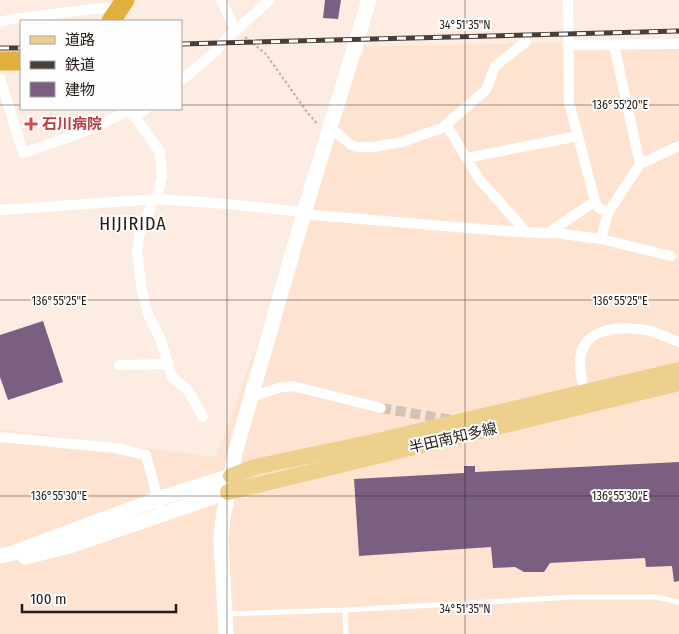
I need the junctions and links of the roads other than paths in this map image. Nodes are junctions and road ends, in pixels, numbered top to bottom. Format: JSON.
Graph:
{"nodes":[{"id":1,"x":222,"y":0,"type":"edge"},
{"id":2,"x":270,"y":0,"type":"edge"},
{"id":3,"x":369,"y":0,"type":"edge"},
{"id":4,"x":568,"y":0,"type":"edge"},
{"id":5,"x":115,"y":8,"type":"edge"},
{"id":6,"x":0,"y":22,"type":"edge"},
{"id":7,"x":236,"y":31,"type":"junction"},
{"id":8,"x":526,"y":42,"type":"dead end"},
{"id":9,"x":679,"y":44,"type":"edge"},
{"id":10,"x":567,"y":45,"type":"junction"},
{"id":11,"x":614,"y":45,"type":"junction"},
{"id":12,"x":0,"y":61,"type":"edge"},
{"id":13,"x":20,"y":61,"type":"edge"},
{"id":14,"x":0,"y":78,"type":"edge"},
{"id":15,"x":182,"y":80,"type":"edge"},
{"id":16,"x":3,"y":95,"type":"edge"},
{"id":17,"x":129,"y":112,"type":"edge"},
{"id":18,"x":446,"y":124,"type":"junction"},
{"id":19,"x":325,"y":127,"type":"junction"},
{"id":20,"x":578,"y":136,"type":"junction"},
{"id":21,"x":679,"y":146,"type":"edge"},
{"id":22,"x":467,"y":158,"type":"junction"},
{"id":23,"x":640,"y":164,"type":"junction"},
{"id":24,"x":155,"y":199,"type":"junction"},
{"id":25,"x":595,"y":200,"type":"junction"},
{"id":26,"x":0,"y":210,"type":"edge"},
{"id":27,"x":304,"y":213,"type":"junction"},
{"id":28,"x":608,"y":213,"type":"junction"},
{"id":29,"x":527,"y":233,"type":"junction"},
{"id":30,"x":548,"y":233,"type":"junction"},
{"id":31,"x":601,"y":239,"type":"junction"},
{"id":32,"x":671,"y":256,"type":"dead end"},
{"id":33,"x":679,"y":342,"type":"edge"},
{"id":34,"x":169,"y":364,"type":"junction"},
{"id":35,"x":119,"y":365,"type":"dead end"},
{"id":36,"x":679,"y":370,"type":"edge"},
{"id":37,"x":582,"y":381,"type":"dead end"},
{"id":38,"x":679,"y":383,"type":"edge"},
{"id":39,"x":251,"y":397,"type":"junction"},
{"id":40,"x":382,"y":408,"type":"tunnel mouth"},
{"id":41,"x":203,"y":417,"type":"dead end"},
{"id":42,"x":0,"y":437,"type":"edge"},
{"id":43,"x":229,"y":484,"type":"junction"},
{"id":44,"x":160,"y":506,"type":"junction"},
{"id":45,"x":0,"y":556,"type":"edge"},
{"id":46,"x":0,"y":562,"type":"edge"},
{"id":47,"x":679,"y":602,"type":"edge"},
{"id":48,"x":345,"y":610,"type":"junction"},
{"id":49,"x":224,"y":614,"type":"junction"},
{"id":50,"x":226,"y":634,"type":"edge"},
{"id":51,"x":346,"y":634,"type":"edge"}],
"edges":[{"from":1,"to":7,"type":"street"},
{"from":2,"to":7,"type":"street"},
{"from":3,"to":19,"type":"street"},
{"from":4,"to":10,"type":"street"},
{"from":5,"to":6,"type":"street"},
{"from":7,"to":15,"type":"street"},
{"from":8,"to":18,"type":"street"},
{"from":9,"to":11,"type":"street"},
{"from":10,"to":11,"type":"street"},
{"from":10,"to":20,"type":"street"},
{"from":11,"to":23,"type":"street"},
{"from":12,"to":13,"type":"highway"},
{"from":14,"to":16,"type":"street"},
{"from":16,"to":17,"type":"street"},
{"from":17,"to":24,"type":"street"},
{"from":18,"to":19,"type":"street"},
{"from":18,"to":22,"type":"street"},
{"from":19,"to":27,"type":"street"},
{"from":20,"to":22,"type":"street"},
{"from":20,"to":25,"type":"street"},
{"from":21,"to":23,"type":"street"},
{"from":22,"to":29,"type":"street"},
{"from":23,"to":28,"type":"street"},
{"from":24,"to":26,"type":"street"},
{"from":24,"to":27,"type":"street"},
{"from":24,"to":34,"type":"street"},
{"from":25,"to":28,"type":"street"},
{"from":25,"to":30,"type":"street"},
{"from":27,"to":29,"type":"street"},
{"from":27,"to":39,"type":"street"},
{"from":28,"to":31,"type":"street"},
{"from":29,"to":30,"type":"street"},
{"from":30,"to":31,"type":"street"},
{"from":31,"to":32,"type":"street"},
{"from":33,"to":37,"type":"street"},
{"from":34,"to":35,"type":"street"},
{"from":34,"to":41,"type":"street"},
{"from":36,"to":43,"type":"main road","name":"半田南知多線"},
{"from":38,"to":43,"type":"main road","name":"半田南知多線"},
{"from":39,"to":40,"type":"street"},
{"from":39,"to":43,"type":"street"},
{"from":42,"to":44,"type":"street"},
{"from":43,"to":44,"type":"street"},
{"from":43,"to":49,"type":"street"},
{"from":44,"to":45,"type":"street"},
{"from":44,"to":46,"type":"street"},
{"from":47,"to":48,"type":"lane"},
{"from":48,"to":49,"type":"lane"},
{"from":48,"to":51,"type":"lane"},
{"from":49,"to":50,"type":"street"}]}
